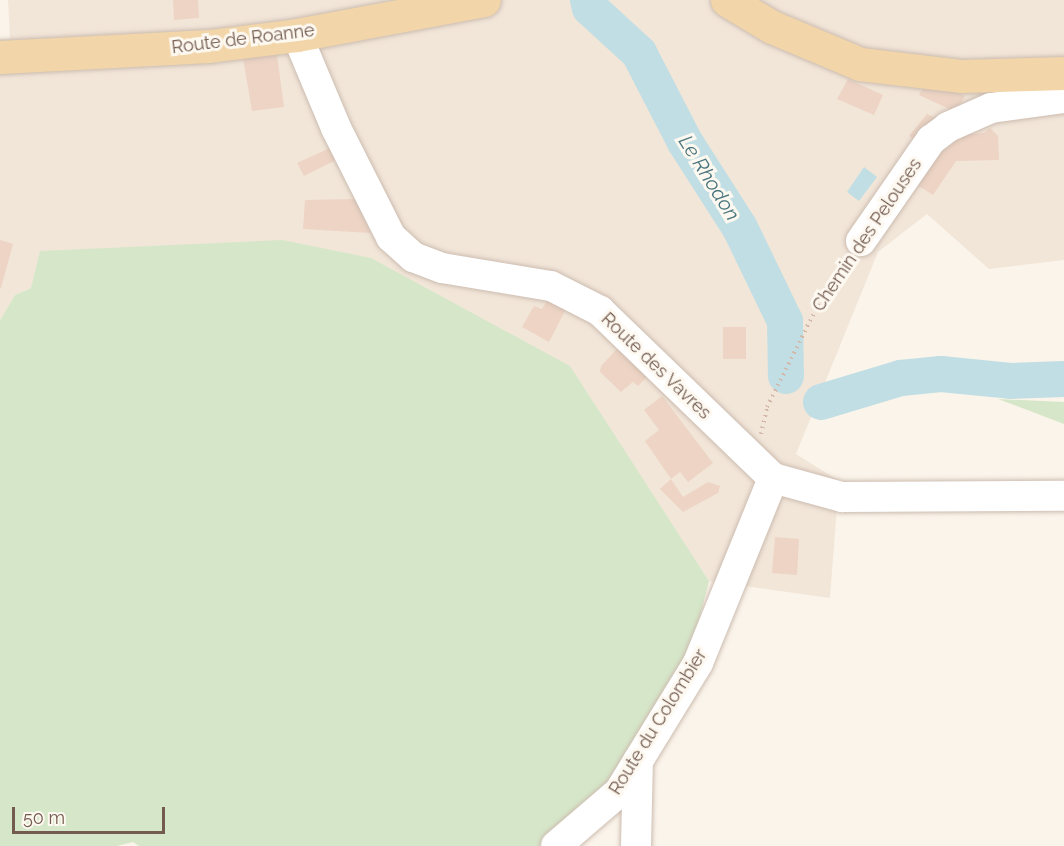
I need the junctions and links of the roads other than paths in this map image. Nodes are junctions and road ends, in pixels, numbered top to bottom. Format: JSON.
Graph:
{"nodes":[{"id":1,"x":484,"y":0,"type":"edge"},
{"id":2,"x":727,"y":0,"type":"edge"},
{"id":3,"x":297,"y":35,"type":"junction"},
{"id":4,"x":0,"y":57,"type":"edge"},
{"id":5,"x":1064,"y":73,"type":"edge"},
{"id":6,"x":1064,"y":98,"type":"edge"},
{"id":7,"x":861,"y":241,"type":"road end"},
{"id":8,"x":764,"y":470,"type":"junction"},
{"id":9,"x":1064,"y":496,"type":"edge"},
{"id":10,"x":638,"y":761,"type":"junction"},
{"id":11,"x":556,"y":846,"type":"edge"},
{"id":12,"x":636,"y":846,"type":"edge"}],
"edges":[{"from":1,"to":3,"type":"main road","name":"Route de Roanne"},
{"from":2,"to":5,"type":"main road"},
{"from":3,"to":4,"type":"main road","name":"Route de Roanne"},
{"from":3,"to":8,"type":"street","name":"Route des Vavres"},
{"from":6,"to":7,"type":"street","name":"Chemin des Pelouses"},
{"from":8,"to":9,"type":"street","name":"Route des Vavres"},
{"from":8,"to":10,"type":"street","name":"Route du Colombier"},
{"from":10,"to":11,"type":"street","name":"Route du Colombier"},
{"from":10,"to":12,"type":"street"}]}
